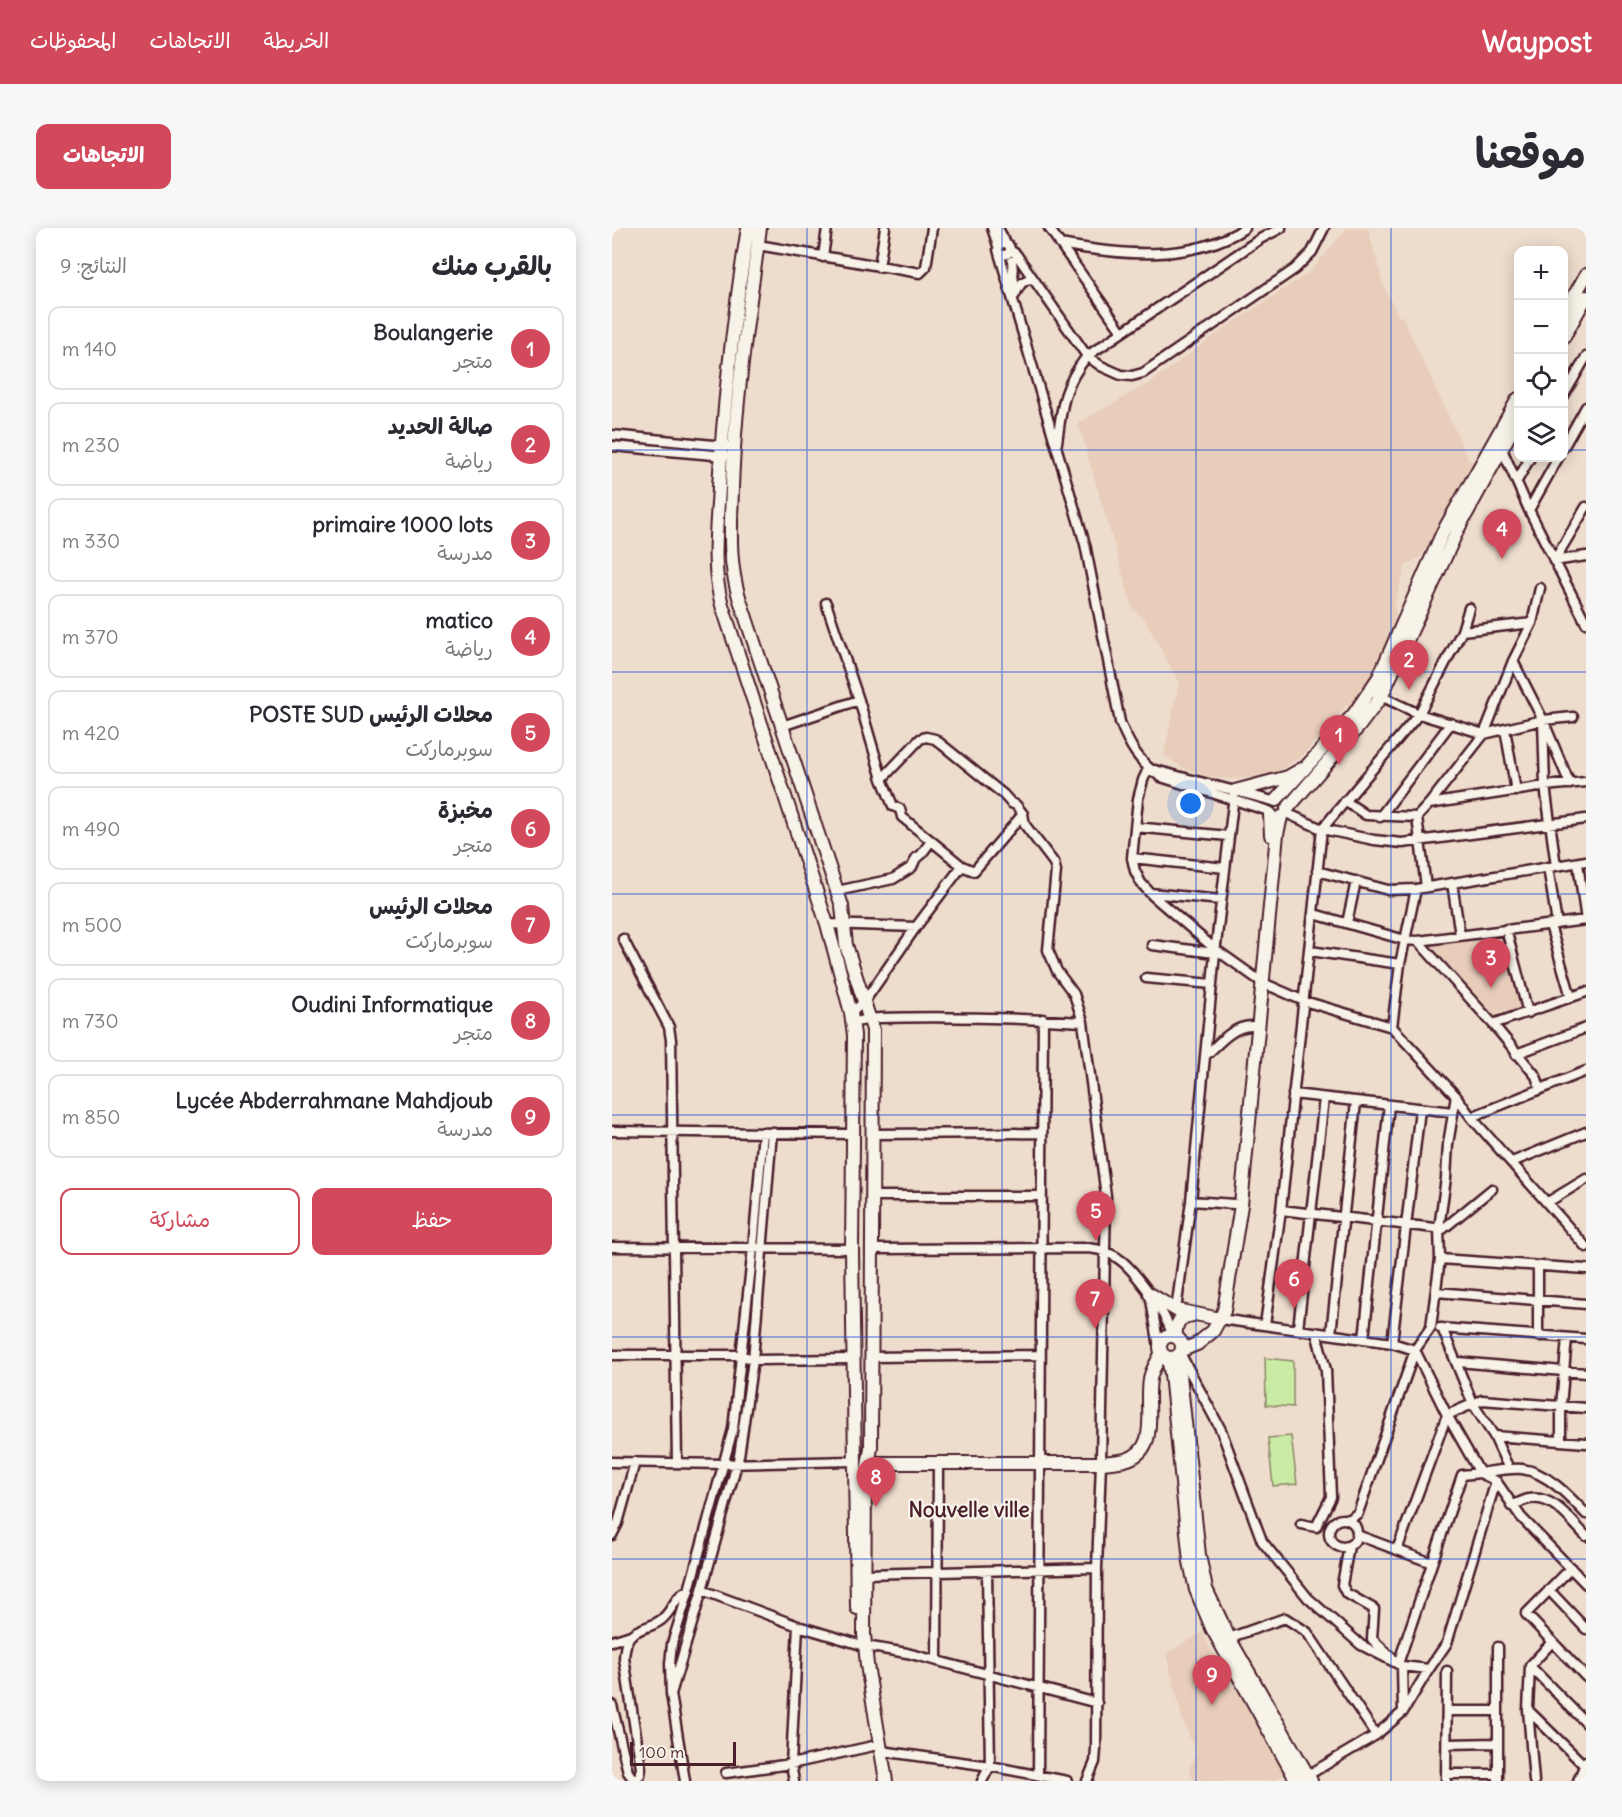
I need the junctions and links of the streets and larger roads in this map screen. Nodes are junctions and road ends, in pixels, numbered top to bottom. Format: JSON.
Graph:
{"nodes":[{"id":1,"x":748,"y":228,"type":"edge"},
{"id":2,"x":760,"y":228,"type":"edge"},
{"id":3,"x":827,"y":228,"type":"edge"},
{"id":4,"x":885,"y":228,"type":"edge"},
{"id":5,"x":932,"y":228,"type":"edge"},
{"id":6,"x":992,"y":228,"type":"edge"},
{"id":7,"x":998,"y":228,"type":"edge"},
{"id":8,"x":1049,"y":228,"type":"edge"},
{"id":9,"x":1245,"y":228,"type":"edge"},
{"id":10,"x":1324,"y":228,"type":"edge"},
{"id":11,"x":1276,"y":229,"type":"edge"},
{"id":12,"x":1060,"y":244,"type":"junction"},
{"id":13,"x":758,"y":245,"type":"junction"},
{"id":14,"x":1005,"y":251,"type":"junction"},
{"id":15,"x":823,"y":256,"type":"junction"},
{"id":16,"x":879,"y":267,"type":"junction"},
{"id":17,"x":1586,"y":275,"type":"edge"},
{"id":18,"x":1033,"y":279,"type":"junction"},
{"id":19,"x":1014,"y":297,"type":"junction"},
{"id":20,"x":1586,"y":297,"type":"edge"},
{"id":21,"x":1568,"y":307,"type":"edge"},
{"id":22,"x":1568,"y":329,"type":"edge"},
{"id":23,"x":1122,"y":332,"type":"junction"},
{"id":24,"x":1087,"y":356,"type":"junction"},
{"id":25,"x":1586,"y":357,"type":"edge"},
{"id":26,"x":1568,"y":388,"type":"edge"},
{"id":27,"x":1586,"y":407,"type":"edge"},
{"id":28,"x":1514,"y":408,"type":"edge"},
{"id":29,"x":1514,"y":424,"type":"edge"},
{"id":30,"x":612,"y":435,"type":"edge"},
{"id":31,"x":1568,"y":439,"type":"edge"},
{"id":32,"x":1499,"y":445,"type":"junction"},
{"id":33,"x":612,"y":446,"type":"edge"},
{"id":34,"x":1057,"y":446,"type":"junction"},
{"id":35,"x":728,"y":451,"type":"junction"},
{"id":36,"x":1528,"y":462,"type":"edge"},
{"id":37,"x":1556,"y":462,"type":"edge"},
{"id":38,"x":1517,"y":481,"type":"junction"},
{"id":39,"x":1586,"y":507,"type":"edge"},
{"id":40,"x":1529,"y":510,"type":"junction"},
{"id":41,"x":1586,"y":556,"type":"edge"},
{"id":42,"x":1554,"y":561,"type":"junction"},
{"id":43,"x":734,"y":578,"type":"junction"},
{"id":44,"x":717,"y":580,"type":"junction"},
{"id":45,"x":1540,"y":588,"type":"dead end"},
{"id":46,"x":826,"y":603,"type":"dead end"},
{"id":47,"x":1469,"y":608,"type":"dead end"},
{"id":48,"x":1584,"y":613,"type":"edge"},
{"id":49,"x":1532,"y":623,"type":"junction"},
{"id":50,"x":1586,"y":623,"type":"edge"},
{"id":51,"x":1462,"y":631,"type":"junction"},
{"id":52,"x":1513,"y":662,"type":"junction"},
{"id":53,"x":1376,"y":694,"type":"junction"},
{"id":54,"x":859,"y":700,"type":"junction"},
{"id":55,"x":1419,"y":714,"type":"junction"},
{"id":56,"x":1573,"y":717,"type":"dead end"},
{"id":57,"x":1543,"y":720,"type":"junction"},
{"id":58,"x":1451,"y":723,"type":"junction"},
{"id":59,"x":782,"y":726,"type":"junction"},
{"id":60,"x":1505,"y":729,"type":"junction"},
{"id":61,"x":1484,"y":734,"type":"junction"},
{"id":62,"x":1308,"y":766,"type":"junction"},
{"id":63,"x":1148,"y":769,"type":"junction"},
{"id":64,"x":882,"y":779,"type":"junction"},
{"id":65,"x":1586,"y":782,"type":"edge"},
{"id":66,"x":1570,"y":784,"type":"junction"},
{"id":67,"x":1545,"y":786,"type":"junction"},
{"id":68,"x":1516,"y":791,"type":"junction"},
{"id":69,"x":1234,"y":795,"type":"junction"},
{"id":70,"x":1345,"y":801,"type":"junction"},
{"id":71,"x":1429,"y":804,"type":"junction"},
{"id":72,"x":1277,"y":809,"type":"junction"},
{"id":73,"x":1023,"y":814,"type":"junction"},
{"id":74,"x":1380,"y":817,"type":"junction"},
{"id":75,"x":1417,"y":817,"type":"junction"},
{"id":76,"x":1586,"y":819,"type":"edge"},
{"id":77,"x":1551,"y":825,"type":"junction"},
{"id":78,"x":1135,"y":826,"type":"junction"},
{"id":79,"x":1322,"y":829,"type":"junction"},
{"id":80,"x":1228,"y":836,"type":"junction"},
{"id":81,"x":931,"y":841,"type":"junction"},
{"id":82,"x":1420,"y":843,"type":"junction"},
{"id":83,"x":1132,"y":858,"type":"junction"},
{"id":84,"x":1582,"y":862,"type":"edge"},
{"id":85,"x":962,"y":866,"type":"junction"},
{"id":86,"x":1552,"y":867,"type":"junction"},
{"id":87,"x":1225,"y":868,"type":"junction"},
{"id":88,"x":1317,"y":872,"type":"junction"},
{"id":89,"x":1356,"y":881,"type":"junction"},
{"id":90,"x":1452,"y":883,"type":"junction"},
{"id":91,"x":1426,"y":887,"type":"junction"},
{"id":92,"x":1416,"y":889,"type":"junction"},
{"id":93,"x":837,"y":891,"type":"junction"},
{"id":94,"x":1150,"y":893,"type":"junction"},
{"id":95,"x":1221,"y":900,"type":"junction"},
{"id":96,"x":1314,"y":914,"type":"junction"},
{"id":97,"x":1586,"y":920,"type":"edge"},
{"id":98,"x":1347,"y":923,"type":"junction"},
{"id":99,"x":827,"y":924,"type":"junction"},
{"id":100,"x":844,"y":924,"type":"junction"},
{"id":101,"x":1553,"y":925,"type":"junction"},
{"id":102,"x":916,"y":927,"type":"junction"},
{"id":103,"x":1506,"y":929,"type":"junction"},
{"id":104,"x":1460,"y":935,"type":"junction"},
{"id":105,"x":623,"y":939,"type":"dead end"},
{"id":106,"x":1405,"y":940,"type":"junction"},
{"id":107,"x":1418,"y":941,"type":"junction"},
{"id":108,"x":1152,"y":945,"type":"dead end"},
{"id":109,"x":1215,"y":951,"type":"junction"},
{"id":110,"x":1310,"y":951,"type":"junction"},
{"id":111,"x":1400,"y":964,"type":"junction"},
{"id":112,"x":1146,"y":978,"type":"dead end"},
{"id":113,"x":1259,"y":981,"type":"junction"},
{"id":114,"x":1212,"y":984,"type":"junction"},
{"id":115,"x":1586,"y":992,"type":"edge"},
{"id":116,"x":1571,"y":997,"type":"junction"},
{"id":117,"x":1304,"y":1001,"type":"junction"},
{"id":118,"x":864,"y":1002,"type":"junction"},
{"id":119,"x":1528,"y":1012,"type":"junction"},
{"id":120,"x":851,"y":1018,"type":"junction"},
{"id":121,"x":870,"y":1019,"type":"junction"},
{"id":122,"x":1043,"y":1019,"type":"junction"},
{"id":123,"x":1083,"y":1022,"type":"junction"},
{"id":124,"x":1493,"y":1024,"type":"junction"},
{"id":125,"x":1251,"y":1026,"type":"junction"},
{"id":126,"x":1392,"y":1027,"type":"junction"},
{"id":127,"x":1586,"y":1028,"type":"edge"},
{"id":128,"x":1516,"y":1054,"type":"junction"},
{"id":129,"x":1205,"y":1056,"type":"junction"},
{"id":130,"x":1586,"y":1071,"type":"edge"},
{"id":131,"x":1540,"y":1088,"type":"junction"},
{"id":132,"x":1293,"y":1094,"type":"junction"},
{"id":133,"x":1456,"y":1096,"type":"junction"},
{"id":134,"x":1323,"y":1098,"type":"junction"},
{"id":135,"x":1356,"y":1102,"type":"junction"},
{"id":136,"x":1389,"y":1105,"type":"junction"},
{"id":137,"x":1420,"y":1109,"type":"junction"},
{"id":138,"x":1453,"y":1112,"type":"junction"},
{"id":139,"x":1471,"y":1117,"type":"junction"},
{"id":140,"x":612,"y":1131,"type":"edge"},
{"id":141,"x":672,"y":1131,"type":"junction"},
{"id":142,"x":768,"y":1132,"type":"junction"},
{"id":143,"x":1586,"y":1132,"type":"edge"},
{"id":144,"x":1041,"y":1133,"type":"junction"},
{"id":145,"x":853,"y":1134,"type":"junction"},
{"id":146,"x":872,"y":1134,"type":"junction"},
{"id":147,"x":1512,"y":1162,"type":"junction"},
{"id":148,"x":1586,"y":1179,"type":"edge"},
{"id":149,"x":1492,"y":1189,"type":"dead end"},
{"id":150,"x":871,"y":1196,"type":"junction"},
{"id":151,"x":1041,"y":1196,"type":"junction"},
{"id":152,"x":1191,"y":1201,"type":"junction"},
{"id":153,"x":1548,"y":1202,"type":"junction"},
{"id":154,"x":1234,"y":1204,"type":"junction"},
{"id":155,"x":1281,"y":1210,"type":"junction"},
{"id":156,"x":1312,"y":1213,"type":"junction"},
{"id":157,"x":1345,"y":1217,"type":"junction"},
{"id":158,"x":1376,"y":1221,"type":"junction"},
{"id":159,"x":1407,"y":1224,"type":"junction"},
{"id":160,"x":1439,"y":1228,"type":"junction"},
{"id":161,"x":612,"y":1247,"type":"edge"},
{"id":162,"x":673,"y":1247,"type":"junction"},
{"id":163,"x":852,"y":1247,"type":"junction"},
{"id":164,"x":1586,"y":1247,"type":"edge"},
{"id":165,"x":758,"y":1248,"type":"junction"},
{"id":166,"x":871,"y":1248,"type":"junction"},
{"id":167,"x":1041,"y":1249,"type":"junction"},
{"id":168,"x":1105,"y":1251,"type":"junction"},
{"id":169,"x":1440,"y":1259,"type":"junction"},
{"id":170,"x":1538,"y":1267,"type":"junction"},
{"id":171,"x":1586,"y":1269,"type":"edge"},
{"id":172,"x":1436,"y":1292,"type":"junction"},
{"id":173,"x":1150,"y":1294,"type":"junction"},
{"id":174,"x":1538,"y":1300,"type":"junction"},
{"id":175,"x":1586,"y":1304,"type":"edge"},
{"id":176,"x":1176,"y":1310,"type":"junction"},
{"id":177,"x":1194,"y":1314,"type":"junction"},
{"id":178,"x":1220,"y":1319,"type":"junction"},
{"id":179,"x":1265,"y":1325,"type":"junction"},
{"id":180,"x":1431,"y":1327,"type":"junction"},
{"id":181,"x":1442,"y":1328,"type":"junction"},
{"id":182,"x":1299,"y":1329,"type":"junction"},
{"id":183,"x":1316,"y":1332,"type":"junction"},
{"id":184,"x":1331,"y":1334,"type":"junction"},
{"id":185,"x":1538,"y":1336,"type":"junction"},
{"id":186,"x":1174,"y":1337,"type":"junction"},
{"id":187,"x":1567,"y":1338,"type":"junction"},
{"id":188,"x":1364,"y":1339,"type":"junction"},
{"id":189,"x":1586,"y":1340,"type":"edge"},
{"id":190,"x":1392,"y":1343,"type":"junction"},
{"id":191,"x":1415,"y":1350,"type":"junction"},
{"id":192,"x":1172,"y":1353,"type":"junction"},
{"id":193,"x":676,"y":1354,"type":"junction"},
{"id":194,"x":742,"y":1354,"type":"junction"},
{"id":195,"x":612,"y":1355,"type":"edge"},
{"id":196,"x":1040,"y":1355,"type":"junction"},
{"id":197,"x":872,"y":1357,"type":"junction"},
{"id":198,"x":852,"y":1359,"type":"junction"},
{"id":199,"x":753,"y":1360,"type":"junction"},
{"id":200,"x":1458,"y":1362,"type":"junction"},
{"id":201,"x":1564,"y":1371,"type":"junction"},
{"id":202,"x":1586,"y":1373,"type":"edge"},
{"id":203,"x":1473,"y":1404,"type":"junction"},
{"id":204,"x":1561,"y":1406,"type":"junction"},
{"id":205,"x":1586,"y":1408,"type":"edge"},
{"id":206,"x":1447,"y":1415,"type":"junction"},
{"id":207,"x":1494,"y":1436,"type":"junction"},
{"id":208,"x":1561,"y":1440,"type":"junction"},
{"id":209,"x":1586,"y":1443,"type":"edge"},
{"id":210,"x":853,"y":1460,"type":"junction"},
{"id":211,"x":612,"y":1462,"type":"edge"},
{"id":212,"x":635,"y":1462,"type":"junction"},
{"id":213,"x":677,"y":1462,"type":"junction"},
{"id":214,"x":737,"y":1462,"type":"junction"},
{"id":215,"x":869,"y":1463,"type":"junction"},
{"id":216,"x":938,"y":1463,"type":"junction"},
{"id":217,"x":1039,"y":1463,"type":"junction"},
{"id":218,"x":1101,"y":1463,"type":"junction"},
{"id":219,"x":724,"y":1464,"type":"junction"},
{"id":220,"x":1509,"y":1470,"type":"junction"},
{"id":221,"x":1480,"y":1473,"type":"junction"},
{"id":222,"x":1496,"y":1481,"type":"junction"},
{"id":223,"x":1511,"y":1506,"type":"junction"},
{"id":224,"x":1324,"y":1513,"type":"junction"},
{"id":225,"x":1586,"y":1514,"type":"edge"},
{"id":226,"x":1349,"y":1520,"type":"junction"},
{"id":227,"x":1301,"y":1524,"type":"dead end"},
{"id":228,"x":1331,"y":1526,"type":"junction"},
{"id":229,"x":612,"y":1534,"type":"edge"},
{"id":230,"x":1357,"y":1535,"type":"junction"},
{"id":231,"x":1586,"y":1536,"type":"edge"},
{"id":232,"x":1349,"y":1546,"type":"junction"},
{"id":233,"x":1397,"y":1550,"type":"junction"},
{"id":234,"x":1432,"y":1563,"type":"junction"},
{"id":235,"x":1097,"y":1568,"type":"junction"},
{"id":236,"x":1571,"y":1568,"type":"junction"},
{"id":237,"x":1038,"y":1570,"type":"junction"},
{"id":238,"x":937,"y":1571,"type":"junction"},
{"id":239,"x":987,"y":1572,"type":"junction"},
{"id":240,"x":865,"y":1574,"type":"junction"},
{"id":241,"x":1586,"y":1584,"type":"edge"},
{"id":242,"x":689,"y":1590,"type":"junction"},
{"id":243,"x":702,"y":1590,"type":"junction"},
{"id":244,"x":1549,"y":1590,"type":"junction"},
{"id":245,"x":798,"y":1626,"type":"junction"},
{"id":246,"x":1586,"y":1629,"type":"edge"},
{"id":247,"x":631,"y":1635,"type":"junction"},
{"id":248,"x":1225,"y":1640,"type":"junction"},
{"id":249,"x":612,"y":1641,"type":"edge"},
{"id":250,"x":1552,"y":1642,"type":"junction"},
{"id":251,"x":862,"y":1645,"type":"junction"},
{"id":252,"x":1498,"y":1647,"type":"dead end"},
{"id":253,"x":938,"y":1661,"type":"junction"},
{"id":254,"x":1400,"y":1665,"type":"junction"},
{"id":255,"x":1530,"y":1666,"type":"junction"},
{"id":256,"x":1429,"y":1669,"type":"junction"},
{"id":257,"x":1447,"y":1671,"type":"dead end"},
{"id":258,"x":989,"y":1675,"type":"junction"},
{"id":259,"x":1586,"y":1677,"type":"edge"},
{"id":260,"x":1038,"y":1688,"type":"junction"},
{"id":261,"x":671,"y":1694,"type":"junction"},
{"id":262,"x":1096,"y":1703,"type":"junction"},
{"id":263,"x":612,"y":1705,"type":"edge"},
{"id":264,"x":1528,"y":1710,"type":"junction"},
{"id":265,"x":1447,"y":1711,"type":"junction"},
{"id":266,"x":1498,"y":1711,"type":"junction"},
{"id":267,"x":1403,"y":1712,"type":"junction"},
{"id":268,"x":1586,"y":1723,"type":"edge"},
{"id":269,"x":1376,"y":1735,"type":"junction"},
{"id":270,"x":1498,"y":1743,"type":"junction"},
{"id":271,"x":1447,"y":1744,"type":"junction"},
{"id":272,"x":877,"y":1749,"type":"junction"},
{"id":273,"x":1585,"y":1763,"type":"edge"},
{"id":274,"x":791,"y":1764,"type":"junction"},
{"id":275,"x":990,"y":1766,"type":"junction"},
{"id":276,"x":726,"y":1773,"type":"dead end"},
{"id":277,"x":1038,"y":1775,"type":"junction"},
{"id":278,"x":1498,"y":1777,"type":"edge"},
{"id":279,"x":1446,"y":1778,"type":"edge"},
{"id":280,"x":1305,"y":1779,"type":"edge"},
{"id":281,"x":685,"y":1781,"type":"edge"},
{"id":282,"x":794,"y":1781,"type":"edge"},
{"id":283,"x":879,"y":1781,"type":"edge"},
{"id":284,"x":886,"y":1781,"type":"edge"},
{"id":285,"x":982,"y":1781,"type":"edge"},
{"id":286,"x":1066,"y":1781,"type":"edge"},
{"id":287,"x":1087,"y":1781,"type":"edge"},
{"id":288,"x":1534,"y":1781,"type":"edge"},
{"id":289,"x":1578,"y":1781,"type":"edge"}],
"edges":[{"from":1,"to":35,"type":"street"},
{"from":2,"to":13,"type":"street"},
{"from":3,"to":15,"type":"street"},
{"from":4,"to":16,"type":"street"},
{"from":5,"to":16,"type":"street"},
{"from":6,"to":14,"type":"street"},
{"from":7,"to":14,"type":"street"},
{"from":8,"to":12,"type":"street"},
{"from":9,"to":12,"type":"street"},
{"from":10,"to":24,"type":"street"},
{"from":11,"to":23,"type":"street"},
{"from":12,"to":23,"type":"street"},
{"from":13,"to":15,"type":"street"},
{"from":13,"to":35,"type":"street"},
{"from":14,"to":18,"type":"street"},
{"from":14,"to":19,"type":"street"},
{"from":14,"to":19,"type":"street"},
{"from":15,"to":16,"type":"street"},
{"from":17,"to":21,"type":"street"},
{"from":18,"to":19,"type":"street"},
{"from":18,"to":24,"type":"street"},
{"from":19,"to":34,"type":"street"},
{"from":20,"to":22,"type":"street"},
{"from":23,"to":24,"type":"street"},
{"from":24,"to":34,"type":"street"},
{"from":25,"to":26,"type":"street"},
{"from":27,"to":31,"type":"street"},
{"from":28,"to":32,"type":"street"},
{"from":29,"to":32,"type":"street"},
{"from":30,"to":35,"type":"street"},
{"from":32,"to":38,"type":"street"},
{"from":32,"to":53,"type":"street"},
{"from":33,"to":35,"type":"street"},
{"from":34,"to":63,"type":"street"},
{"from":35,"to":43,"type":"street"},
{"from":35,"to":44,"type":"street"},
{"from":36,"to":38,"type":"street"},
{"from":37,"to":40,"type":"street"},
{"from":38,"to":40,"type":"street"},
{"from":39,"to":42,"type":"street"},
{"from":40,"to":42,"type":"street"},
{"from":41,"to":42,"type":"street"},
{"from":42,"to":48,"type":"street"},
{"from":43,"to":44,"type":"street"},
{"from":43,"to":59,"type":"street"},
{"from":44,"to":99,"type":"street"},
{"from":45,"to":49,"type":"street"},
{"from":46,"to":54,"type":"street"},
{"from":47,"to":51,"type":"street"},
{"from":48,"to":50,"type":"street"},
{"from":49,"to":51,"type":"street"},
{"from":49,"to":52,"type":"street"},
{"from":51,"to":55,"type":"street"},
{"from":52,"to":57,"type":"street"},
{"from":52,"to":61,"type":"street"},
{"from":53,"to":55,"type":"street"},
{"from":53,"to":62,"type":"street"},
{"from":53,"to":72,"type":"street"},
{"from":54,"to":59,"type":"street"},
{"from":54,"to":64,"type":"street"},
{"from":55,"to":58,"type":"street"},
{"from":55,"to":70,"type":"street"},
{"from":56,"to":57,"type":"street"},
{"from":57,"to":60,"type":"street"},
{"from":57,"to":66,"type":"street"},
{"from":57,"to":67,"type":"street"},
{"from":58,"to":61,"type":"street"},
{"from":58,"to":74,"type":"street"},
{"from":59,"to":93,"type":"street"},
{"from":60,"to":61,"type":"street"},
{"from":60,"to":68,"type":"street"},
{"from":61,"to":71,"type":"street"},
{"from":62,"to":69,"type":"street"},
{"from":62,"to":72,"type":"street"},
{"from":63,"to":69,"type":"street"},
{"from":63,"to":78,"type":"street"},
{"from":64,"to":73,"type":"street"},
{"from":64,"to":81,"type":"street"},
{"from":65,"to":66,"type":"street"},
{"from":66,"to":67,"type":"street"},
{"from":67,"to":68,"type":"street"},
{"from":67,"to":77,"type":"street"},
{"from":68,"to":71,"type":"street"},
{"from":69,"to":72,"type":"street"},
{"from":69,"to":80,"type":"street"},
{"from":70,"to":74,"type":"street"},
{"from":70,"to":79,"type":"street"},
{"from":71,"to":75,"type":"street"},
{"from":72,"to":79,"type":"street"},
{"from":72,"to":113,"type":"street"},
{"from":73,"to":85,"type":"street"},
{"from":73,"to":123,"type":"street"},
{"from":74,"to":75,"type":"street"},
{"from":75,"to":82,"type":"street"},
{"from":76,"to":77,"type":"street"},
{"from":77,"to":82,"type":"street"},
{"from":77,"to":86,"type":"street"},
{"from":78,"to":80,"type":"street"},
{"from":78,"to":83,"type":"street"},
{"from":79,"to":82,"type":"street"},
{"from":79,"to":88,"type":"street"},
{"from":80,"to":87,"type":"street"},
{"from":81,"to":85,"type":"street"},
{"from":81,"to":93,"type":"street"},
{"from":82,"to":91,"type":"street"},
{"from":83,"to":87,"type":"street"},
{"from":83,"to":94,"type":"street"},
{"from":84,"to":86,"type":"street"},
{"from":84,"to":97,"type":"street"},
{"from":85,"to":102,"type":"street"},
{"from":86,"to":90,"type":"street"},
{"from":86,"to":101,"type":"street"},
{"from":87,"to":95,"type":"street"},
{"from":88,"to":89,"type":"street"},
{"from":88,"to":96,"type":"street"},
{"from":89,"to":92,"type":"street"},
{"from":89,"to":98,"type":"street"},
{"from":90,"to":91,"type":"street"},
{"from":90,"to":104,"type":"street"},
{"from":91,"to":92,"type":"street"},
{"from":92,"to":106,"type":"street"},
{"from":93,"to":100,"type":"street"},
{"from":94,"to":95,"type":"street"},
{"from":94,"to":109,"type":"street"},
{"from":95,"to":109,"type":"street"},
{"from":96,"to":98,"type":"street"},
{"from":96,"to":110,"type":"street"},
{"from":97,"to":101,"type":"street"},
{"from":98,"to":106,"type":"street"},
{"from":99,"to":100,"type":"street"},
{"from":99,"to":120,"type":"street"},
{"from":100,"to":102,"type":"street"},
{"from":100,"to":118,"type":"street"},
{"from":101,"to":103,"type":"street"},
{"from":101,"to":116,"type":"street"},
{"from":102,"to":118,"type":"street"},
{"from":103,"to":104,"type":"street"},
{"from":103,"to":119,"type":"street"},
{"from":104,"to":107,"type":"street"},
{"from":105,"to":141,"type":"street"},
{"from":106,"to":107,"type":"street"},
{"from":106,"to":111,"type":"street"},
{"from":107,"to":124,"type":"street"},
{"from":108,"to":109,"type":"street"},
{"from":109,"to":113,"type":"street"},
{"from":109,"to":114,"type":"street"},
{"from":110,"to":111,"type":"street"},
{"from":110,"to":117,"type":"street"},
{"from":111,"to":126,"type":"street"},
{"from":112,"to":114,"type":"street"},
{"from":113,"to":117,"type":"street"},
{"from":113,"to":125,"type":"street"},
{"from":113,"to":178,"type":"street"},
{"from":114,"to":129,"type":"street"},
{"from":115,"to":116,"type":"street"},
{"from":116,"to":119,"type":"street"},
{"from":117,"to":126,"type":"street"},
{"from":117,"to":132,"type":"street"},
{"from":118,"to":120,"type":"street"},
{"from":118,"to":121,"type":"street"},
{"from":119,"to":124,"type":"street"},
{"from":120,"to":121,"type":"street"},
{"from":120,"to":145,"type":"street"},
{"from":121,"to":122,"type":"street"},
{"from":121,"to":146,"type":"street"},
{"from":122,"to":123,"type":"street"},
{"from":122,"to":144,"type":"street"},
{"from":123,"to":168,"type":"street"},
{"from":124,"to":128,"type":"street"},
{"from":125,"to":129,"type":"street"},
{"from":125,"to":154,"type":"street"},
{"from":126,"to":133,"type":"street"},
{"from":127,"to":128,"type":"street"},
{"from":128,"to":131,"type":"street"},
{"from":129,"to":152,"type":"street"},
{"from":130,"to":131,"type":"street"},
{"from":131,"to":139,"type":"street"},
{"from":132,"to":134,"type":"street"},
{"from":132,"to":155,"type":"street"},
{"from":133,"to":138,"type":"street"},
{"from":133,"to":139,"type":"street"},
{"from":134,"to":135,"type":"street"},
{"from":134,"to":156,"type":"street"},
{"from":135,"to":136,"type":"street"},
{"from":135,"to":157,"type":"street"},
{"from":136,"to":137,"type":"street"},
{"from":136,"to":158,"type":"street"},
{"from":137,"to":138,"type":"street"},
{"from":137,"to":159,"type":"street"},
{"from":138,"to":160,"type":"street"},
{"from":139,"to":147,"type":"street"},
{"from":140,"to":141,"type":"street"},
{"from":141,"to":142,"type":"street"},
{"from":141,"to":162,"type":"street"},
{"from":142,"to":145,"type":"street"},
{"from":142,"to":165,"type":"street"},
{"from":143,"to":147,"type":"street"},
{"from":144,"to":146,"type":"street"},
{"from":144,"to":151,"type":"street"},
{"from":145,"to":163,"type":"street"},
{"from":146,"to":150,"type":"street"},
{"from":147,"to":153,"type":"street"},
{"from":148,"to":153,"type":"street"},
{"from":149,"to":160,"type":"street"},
{"from":150,"to":151,"type":"street"},
{"from":150,"to":166,"type":"street"},
{"from":151,"to":167,"type":"street"},
{"from":152,"to":154,"type":"street"},
{"from":152,"to":176,"type":"street"},
{"from":153,"to":164,"type":"street"},
{"from":154,"to":178,"type":"street"},
{"from":155,"to":156,"type":"street"},
{"from":155,"to":179,"type":"street"},
{"from":156,"to":157,"type":"street"},
{"from":156,"to":182,"type":"street"},
{"from":157,"to":158,"type":"street"},
{"from":157,"to":184,"type":"street"},
{"from":158,"to":159,"type":"street"},
{"from":158,"to":188,"type":"street"},
{"from":159,"to":160,"type":"street"},
{"from":159,"to":190,"type":"street"},
{"from":160,"to":169,"type":"street"},
{"from":161,"to":162,"type":"street"},
{"from":162,"to":165,"type":"street"},
{"from":162,"to":193,"type":"street"},
{"from":163,"to":165,"type":"street"},
{"from":163,"to":166,"type":"street"},
{"from":163,"to":166,"type":"street"},
{"from":163,"to":198,"type":"street"},
{"from":165,"to":194,"type":"street"},
{"from":165,"to":199,"type":"street"},
{"from":166,"to":167,"type":"street"},
{"from":166,"to":197,"type":"street"},
{"from":167,"to":168,"type":"street"},
{"from":167,"to":196,"type":"street"},
{"from":168,"to":173,"type":"street"},
{"from":168,"to":218,"type":"street"},
{"from":169,"to":170,"type":"street"},
{"from":169,"to":172,"type":"street"},
{"from":170,"to":171,"type":"street"},
{"from":170,"to":174,"type":"street"},
{"from":172,"to":174,"type":"street"},
{"from":172,"to":180,"type":"street"},
{"from":173,"to":176,"type":"street"},
{"from":173,"to":186,"type":"street"},
{"from":173,"to":192,"type":"street"},
{"from":174,"to":175,"type":"street"},
{"from":174,"to":185,"type":"street"},
{"from":176,"to":177,"type":"street"},
{"from":177,"to":178,"type":"street"},
{"from":177,"to":186,"type":"street"},
{"from":178,"to":179,"type":"street"},
{"from":178,"to":192,"type":"street"},
{"from":179,"to":182,"type":"street"},
{"from":180,"to":181,"type":"street"},
{"from":180,"to":191,"type":"street"},
{"from":181,"to":185,"type":"street"},
{"from":181,"to":200,"type":"street"},
{"from":182,"to":183,"type":"street"},
{"from":183,"to":184,"type":"street"},
{"from":183,"to":224,"type":"street"},
{"from":184,"to":188,"type":"street"},
{"from":185,"to":187,"type":"street"},
{"from":186,"to":192,"type":"street"},
{"from":186,"to":192,"type":"street"},
{"from":187,"to":189,"type":"street"},
{"from":187,"to":201,"type":"street"},
{"from":188,"to":190,"type":"street"},
{"from":190,"to":191,"type":"street"},
{"from":191,"to":206,"type":"street"},
{"from":191,"to":226,"type":"street"},
{"from":192,"to":218,"type":"street"},
{"from":192,"to":248,"type":"street"},
{"from":192,"to":254,"type":"street"},
{"from":193,"to":194,"type":"street"},
{"from":193,"to":195,"type":"street"},
{"from":193,"to":213,"type":"street"},
{"from":194,"to":199,"type":"street"},
{"from":194,"to":219,"type":"street"},
{"from":196,"to":197,"type":"street"},
{"from":196,"to":217,"type":"street"},
{"from":197,"to":215,"type":"street"},
{"from":198,"to":199,"type":"street"},
{"from":198,"to":210,"type":"street"},
{"from":199,"to":214,"type":"street"},
{"from":200,"to":201,"type":"street"},
{"from":200,"to":203,"type":"street"},
{"from":201,"to":202,"type":"street"},
{"from":201,"to":204,"type":"street"},
{"from":203,"to":204,"type":"street"},
{"from":203,"to":206,"type":"street"},
{"from":203,"to":207,"type":"street"},
{"from":204,"to":205,"type":"street"},
{"from":204,"to":208,"type":"street"},
{"from":206,"to":221,"type":"street"},
{"from":206,"to":233,"type":"street"},
{"from":207,"to":208,"type":"street"},
{"from":207,"to":220,"type":"street"},
{"from":208,"to":209,"type":"street"},
{"from":210,"to":214,"type":"street"},
{"from":210,"to":215,"type":"street"},
{"from":210,"to":251,"type":"street"},
{"from":211,"to":212,"type":"street"},
{"from":212,"to":213,"type":"street"},
{"from":212,"to":229,"type":"street"},
{"from":213,"to":219,"type":"street"},
{"from":214,"to":219,"type":"street"},
{"from":214,"to":243,"type":"street"},
{"from":215,"to":216,"type":"street"},
{"from":215,"to":240,"type":"street"},
{"from":216,"to":217,"type":"street"},
{"from":216,"to":238,"type":"street"},
{"from":217,"to":218,"type":"street"},
{"from":217,"to":237,"type":"street"},
{"from":218,"to":235,"type":"street"},
{"from":219,"to":242,"type":"street"},
{"from":220,"to":221,"type":"street"},
{"from":220,"to":225,"type":"street"},
{"from":221,"to":222,"type":"street"},
{"from":221,"to":234,"type":"street"},
{"from":222,"to":223,"type":"street"},
{"from":222,"to":256,"type":"street"},
{"from":223,"to":231,"type":"street"},
{"from":223,"to":236,"type":"street"},
{"from":224,"to":227,"type":"street"},
{"from":224,"to":228,"type":"street"},
{"from":226,"to":228,"type":"street"},
{"from":226,"to":230,"type":"street"},
{"from":228,"to":232,"type":"street"},
{"from":230,"to":232,"type":"street"},
{"from":230,"to":233,"type":"street"},
{"from":232,"to":254,"type":"street"},
{"from":233,"to":234,"type":"street"},
{"from":234,"to":254,"type":"street"},
{"from":235,"to":237,"type":"street"},
{"from":235,"to":262,"type":"street"},
{"from":236,"to":241,"type":"street"},
{"from":236,"to":244,"type":"street"},
{"from":237,"to":239,"type":"street"},
{"from":237,"to":260,"type":"street"},
{"from":238,"to":239,"type":"street"},
{"from":238,"to":240,"type":"street"},
{"from":238,"to":253,"type":"street"},
{"from":239,"to":258,"type":"street"},
{"from":240,"to":251,"type":"street"},
{"from":242,"to":247,"type":"street"},
{"from":242,"to":261,"type":"street"},
{"from":243,"to":245,"type":"street"},
{"from":243,"to":261,"type":"street"},
{"from":244,"to":246,"type":"street"},
{"from":244,"to":250,"type":"street"},
{"from":245,"to":251,"type":"street"},
{"from":245,"to":274,"type":"street"},
{"from":247,"to":249,"type":"street"},
{"from":247,"to":263,"type":"street"},
{"from":248,"to":269,"type":"street"},
{"from":248,"to":280,"type":"street"},
{"from":250,"to":255,"type":"street"},
{"from":250,"to":259,"type":"street"},
{"from":251,"to":253,"type":"street"},
{"from":251,"to":272,"type":"street"},
{"from":252,"to":266,"type":"street"},
{"from":253,"to":258,"type":"street"},
{"from":254,"to":256,"type":"street"},
{"from":254,"to":267,"type":"street"},
{"from":255,"to":264,"type":"street"},
{"from":255,"to":268,"type":"street"},
{"from":256,"to":267,"type":"street"},
{"from":257,"to":265,"type":"street"},
{"from":258,"to":260,"type":"street"},
{"from":258,"to":275,"type":"street"},
{"from":260,"to":262,"type":"street"},
{"from":260,"to":277,"type":"street"},
{"from":261,"to":281,"type":"street"},
{"from":262,"to":287,"type":"street"},
{"from":264,"to":273,"type":"street"},
{"from":264,"to":288,"type":"street"},
{"from":265,"to":266,"type":"street"},
{"from":265,"to":271,"type":"street"},
{"from":266,"to":270,"type":"street"},
{"from":267,"to":269,"type":"street"},
{"from":269,"to":280,"type":"street"},
{"from":270,"to":271,"type":"street"},
{"from":270,"to":278,"type":"street"},
{"from":271,"to":279,"type":"street"},
{"from":272,"to":274,"type":"street"},
{"from":272,"to":275,"type":"street"},
{"from":272,"to":283,"type":"street"},
{"from":272,"to":284,"type":"street"},
{"from":273,"to":289,"type":"street"},
{"from":274,"to":276,"type":"street"},
{"from":274,"to":282,"type":"street"},
{"from":275,"to":277,"type":"street"},
{"from":275,"to":285,"type":"street"},
{"from":277,"to":286,"type":"street"},
{"from":278,"to":279,"type":"street"}]}
